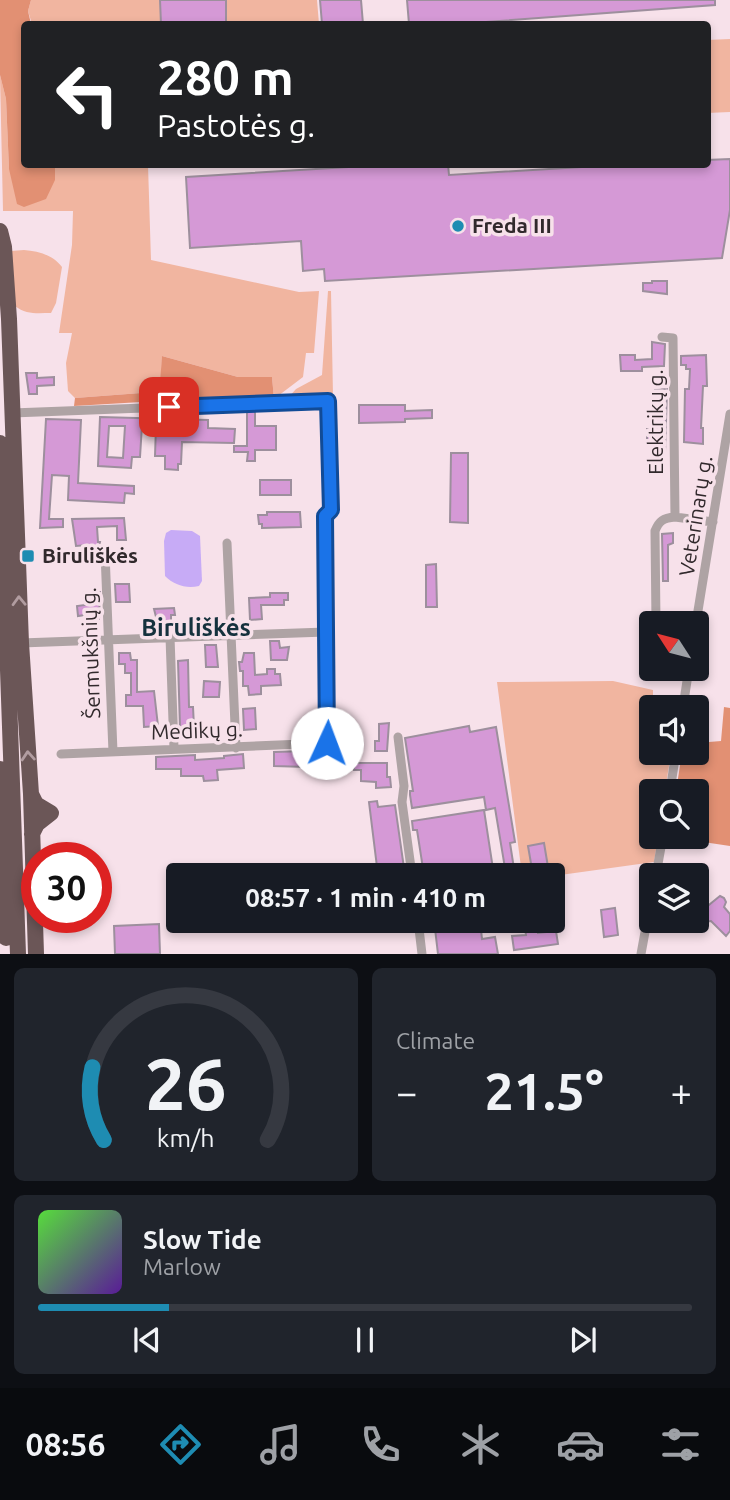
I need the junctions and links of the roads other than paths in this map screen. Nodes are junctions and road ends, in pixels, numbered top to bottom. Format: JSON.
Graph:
{"nodes":[{"id":1,"x":0,"y":231,"type":"edge"},
{"id":2,"x":662,"y":337,"type":"dead end"},
{"id":3,"x":12,"y":413,"type":"junction"},
{"id":4,"x":730,"y":414,"type":"edge"},
{"id":5,"x":0,"y":443,"type":"edge"},
{"id":6,"x":675,"y":517,"type":"junction"},
{"id":7,"x":713,"y":522,"type":"junction"},
{"id":8,"x":227,"y":543,"type":"dead end"},
{"id":9,"x":105,"y":553,"type":"dead end"},
{"id":10,"x":656,"y":611,"type":"edge"},
{"id":11,"x":698,"y":611,"type":"edge"},
{"id":12,"x":326,"y":632,"type":"junction"},
{"id":13,"x":230,"y":635,"type":"junction"},
{"id":14,"x":170,"y":636,"type":"junction"},
{"id":15,"x":107,"y":639,"type":"junction"},
{"id":16,"x":21,"y":643,"type":"junction"},
{"id":17,"x":398,"y":737,"type":"dead end"},
{"id":18,"x":236,"y":748,"type":"junction"},
{"id":19,"x":174,"y":749,"type":"junction"},
{"id":20,"x":113,"y":752,"type":"junction"},
{"id":21,"x":61,"y":754,"type":"dead end"},
{"id":22,"x":0,"y":769,"type":"edge"},
{"id":23,"x":410,"y":863,"type":"edge"},
{"id":24,"x":2,"y":893,"type":"edge"},
{"id":25,"x":420,"y":933,"type":"edge"},
{"id":26,"x":645,"y":933,"type":"edge"},
{"id":27,"x":7,"y":954,"type":"edge"},
{"id":28,"x":18,"y":954,"type":"edge"},
{"id":29,"x":36,"y":954,"type":"edge"},
{"id":30,"x":422,"y":954,"type":"edge"},
{"id":31,"x":641,"y":954,"type":"edge"}],
"edges":[{"from":1,"to":3,"type":"highway"},
{"from":2,"to":6,"type":"street","name":"Elektrikų g."},
{"from":3,"to":12,"type":"street"},
{"from":16,"to":3,"type":"highway","one_way":true},
{"from":4,"to":7,"type":"street","name":"Veterinarų g."},
{"from":5,"to":28,"type":"highway"},
{"from":6,"to":7,"type":"street"},
{"from":6,"to":10,"type":"street"},
{"from":7,"to":11,"type":"street","name":"Veterinarų g."},
{"from":8,"to":13,"type":"street"},
{"from":9,"to":15,"type":"street","name":"Šermukšnių g."},
{"from":12,"to":13,"type":"street"},
{"from":12,"to":18,"type":"street","name":"Medikų g."},
{"from":13,"to":14,"type":"street"},
{"from":13,"to":18,"type":"street"},
{"from":14,"to":15,"type":"street"},
{"from":14,"to":19,"type":"street"},
{"from":15,"to":16,"type":"street"},
{"from":15,"to":20,"type":"street","name":"Šermukšnių g."},
{"from":29,"to":16,"type":"highway","one_way":true},
{"from":17,"to":23,"type":"street"},
{"from":18,"to":19,"type":"street","name":"Medikų g."},
{"from":19,"to":20,"type":"street","name":"Medikų g."},
{"from":20,"to":21,"type":"street","name":"Medikų g."},
{"from":22,"to":24,"type":"highway"},
{"from":24,"to":27,"type":"highway"},
{"from":25,"to":30,"type":"street"},
{"from":26,"to":31,"type":"street"}]}
